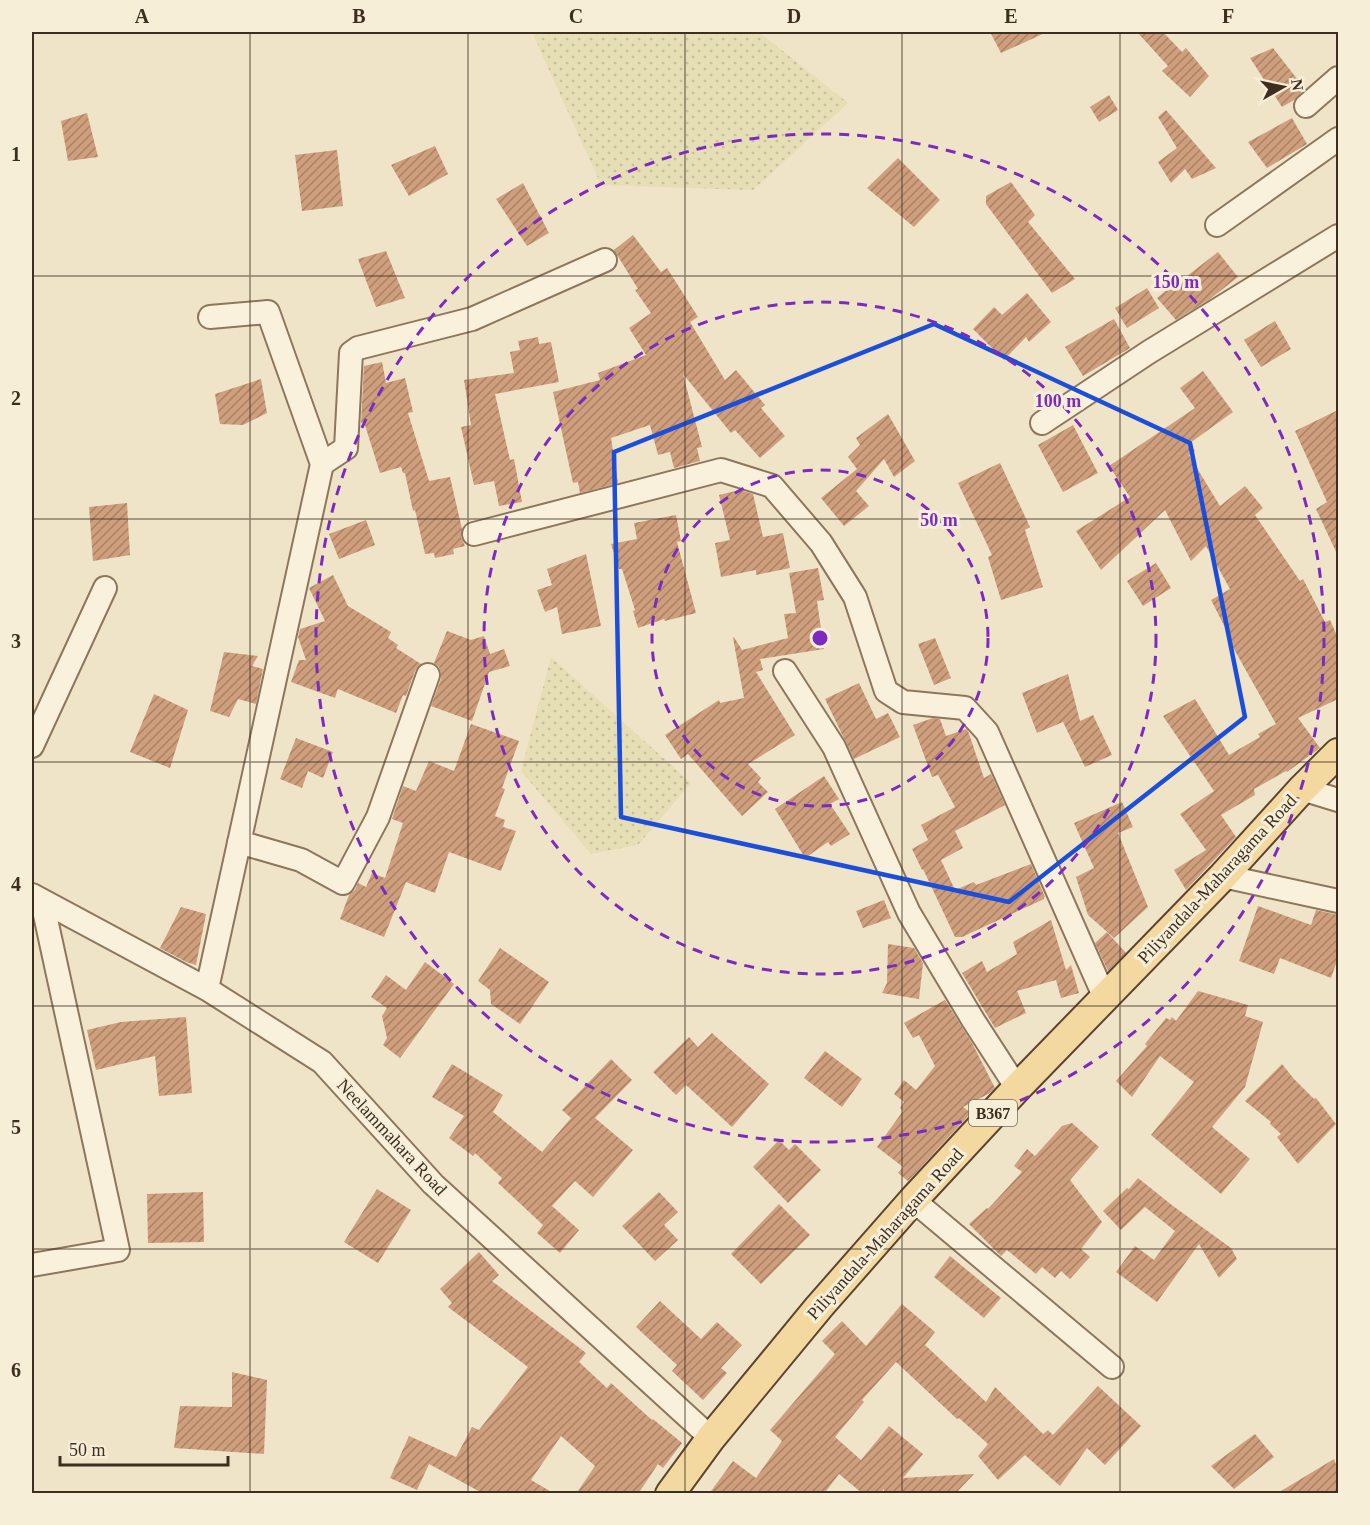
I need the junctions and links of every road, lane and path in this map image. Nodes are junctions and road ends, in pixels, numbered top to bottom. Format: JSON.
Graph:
{"nodes":[{"id":1,"x":1338,"y":78,"type":"edge"},
{"id":2,"x":1306,"y":106,"type":"dead end"},
{"id":3,"x":1338,"y":139,"type":"edge"},
{"id":4,"x":1217,"y":225,"type":"dead end"},
{"id":5,"x":1338,"y":236,"type":"edge"},
{"id":6,"x":605,"y":260,"type":"dead end"},
{"id":7,"x":210,"y":317,"type":"dead end"},
{"id":8,"x":1042,"y":423,"type":"dead end"},
{"id":9,"x":322,"y":464,"type":"junction"},
{"id":10,"x":474,"y":534,"type":"dead end"},
{"id":11,"x":105,"y":588,"type":"dead end"},
{"id":12,"x":785,"y":671,"type":"dead end"},
{"id":13,"x":428,"y":675,"type":"dead end"},
{"id":14,"x":32,"y":746,"type":"edge"},
{"id":15,"x":1338,"y":753,"type":"edge"},
{"id":16,"x":1302,"y":789,"type":"junction"},
{"id":17,"x":1338,"y":800,"type":"edge"},
{"id":18,"x":239,"y":842,"type":"junction"},
{"id":19,"x":1223,"y":876,"type":"junction"},
{"id":20,"x":37,"y":898,"type":"edge"},
{"id":21,"x":1338,"y":901,"type":"edge"},
{"id":22,"x":207,"y":989,"type":"junction"},
{"id":23,"x":1105,"y":998,"type":"junction"},
{"id":24,"x":1017,"y":1088,"type":"junction"},
{"id":25,"x":913,"y":1200,"type":"junction"},
{"id":26,"x":32,"y":1265,"type":"edge"},
{"id":27,"x":1112,"y":1367,"type":"dead end"},
{"id":28,"x":711,"y":1438,"type":"junction"},
{"id":29,"x":670,"y":1494,"type":"edge"}],
"edges":[{"from":1,"to":2,"type":"street"},
{"from":3,"to":4,"type":"street"},
{"from":5,"to":8,"type":"street"},
{"from":6,"to":9,"type":"street"},
{"from":7,"to":9,"type":"street"},
{"from":9,"to":18,"type":"street"},
{"from":10,"to":23,"type":"street"},
{"from":11,"to":14,"type":"street"},
{"from":12,"to":24,"type":"street"},
{"from":13,"to":18,"type":"street"},
{"from":15,"to":16,"type":"main road","name":"Piliyandala-Maharagama Road","number":"B367"},
{"from":16,"to":17,"type":"street"},
{"from":16,"to":19,"type":"main road","name":"Piliyandala-Maharagama Road","number":"B367"},
{"from":18,"to":22,"type":"street"},
{"from":19,"to":21,"type":"street"},
{"from":19,"to":23,"type":"main road","name":"Piliyandala-Maharagama Road","number":"B367"},
{"from":20,"to":22,"type":"street","name":"Neelammahara Road"},
{"from":20,"to":26,"type":"street"},
{"from":22,"to":28,"type":"street","name":"Neelammahara Road"},
{"from":23,"to":24,"type":"main road","name":"Piliyandala-Maharagama Road","number":"B367"},
{"from":24,"to":25,"type":"main road","name":"Piliyandala-Maharagama Road","number":"B367"},
{"from":25,"to":27,"type":"street"},
{"from":25,"to":28,"type":"main road","name":"Piliyandala-Maharagama Road","number":"B367"},
{"from":28,"to":29,"type":"main road","name":"Piliyandala-Maharagama Road","number":"B367"}]}
